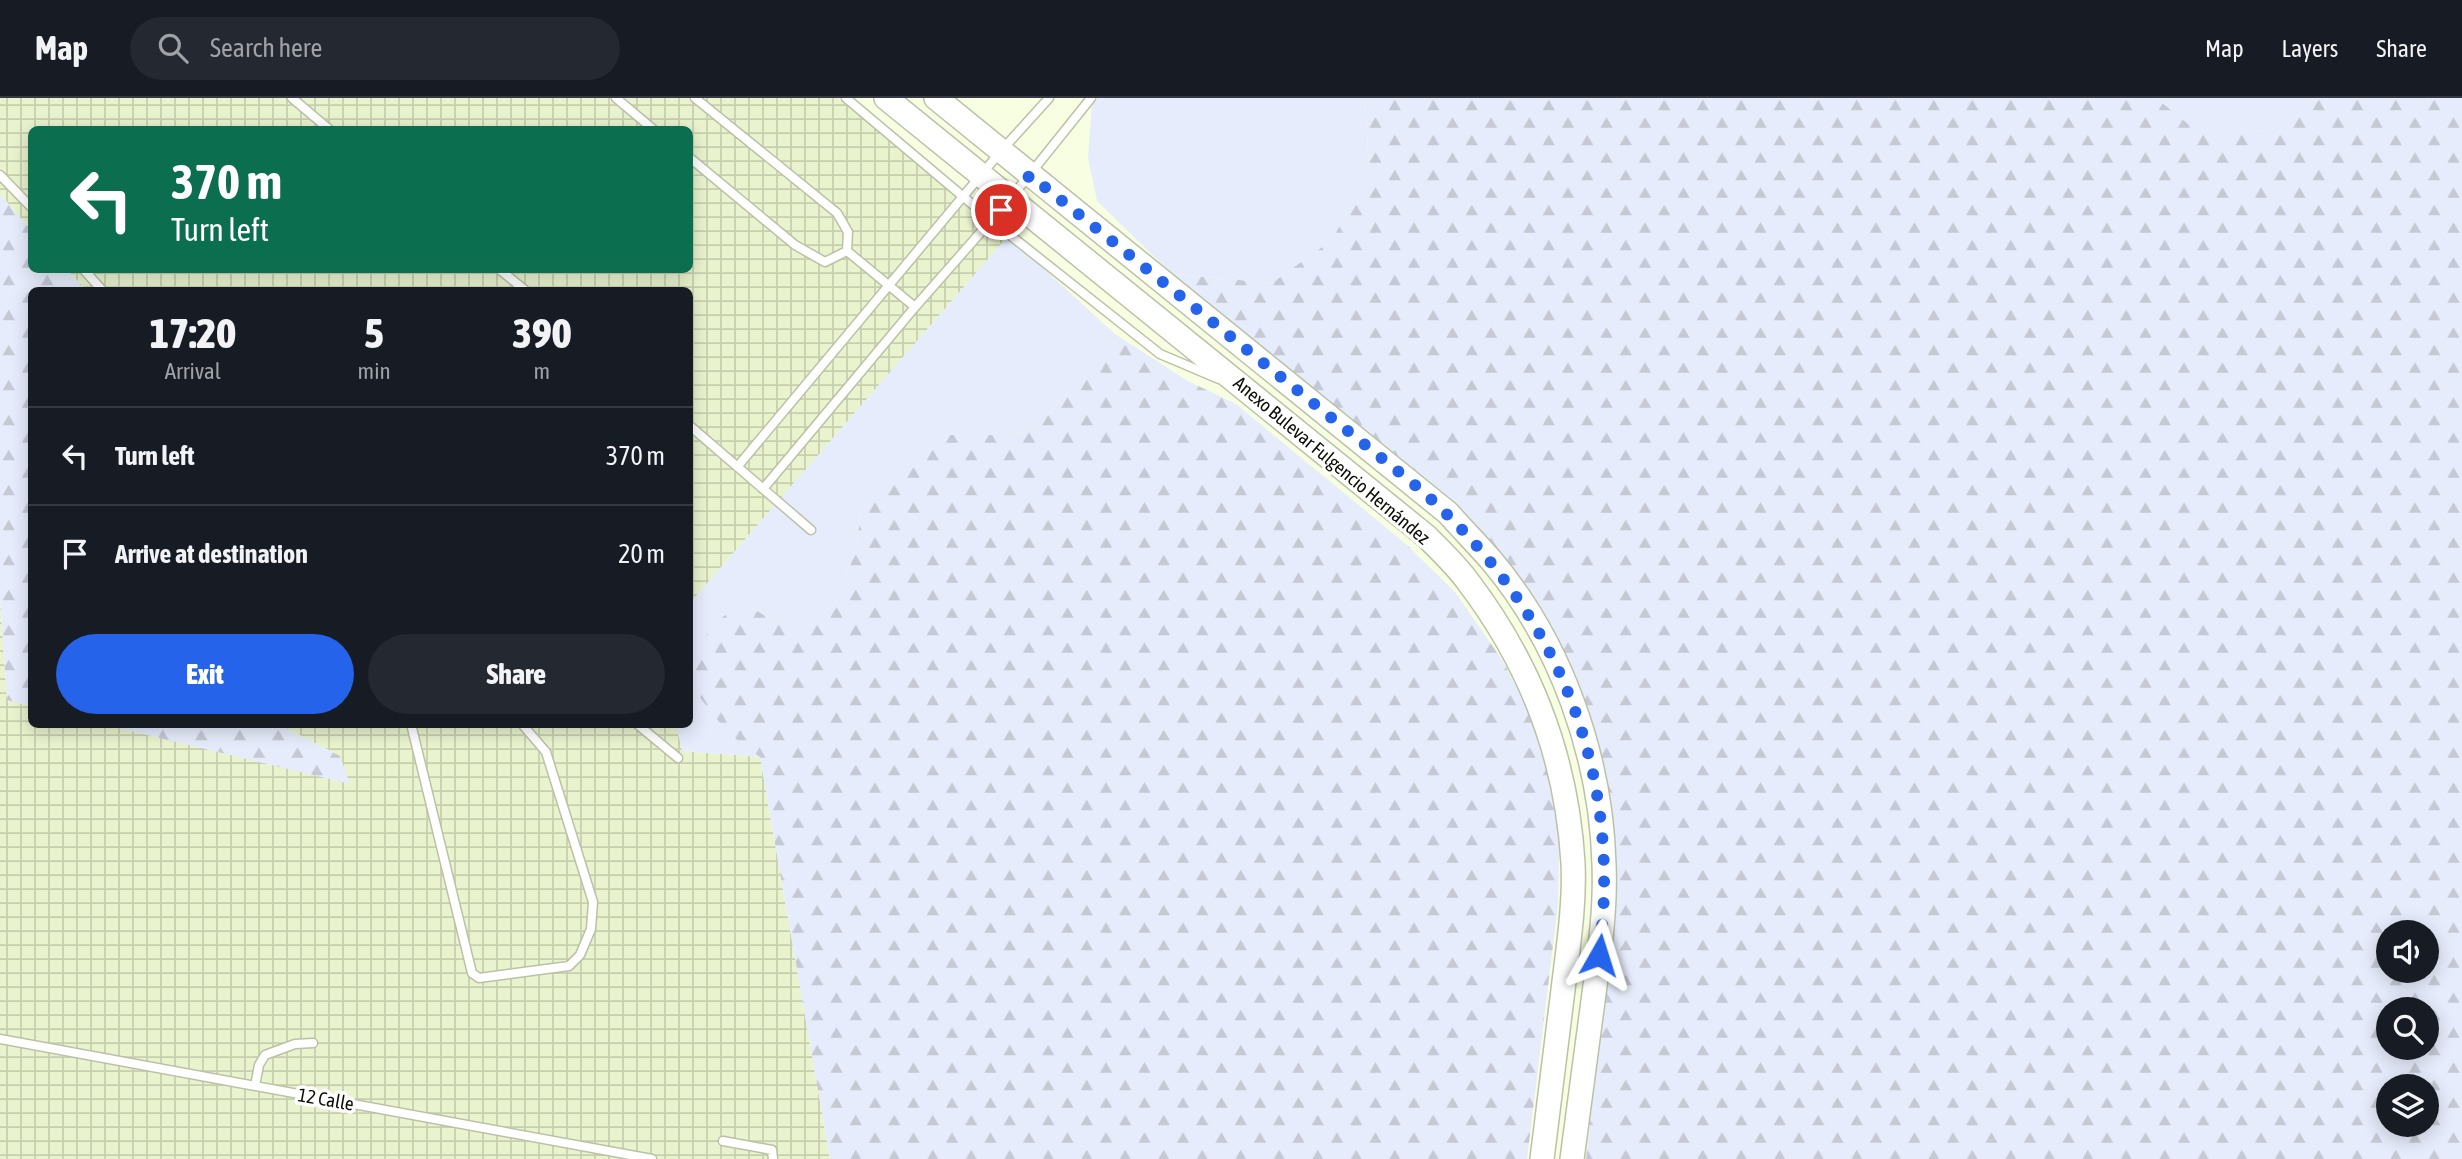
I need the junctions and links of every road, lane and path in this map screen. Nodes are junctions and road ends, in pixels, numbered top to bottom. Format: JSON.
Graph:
{"nodes":[{"id":1,"x":292,"y":98,"type":"edge"},
{"id":2,"x":616,"y":98,"type":"edge"},
{"id":3,"x":695,"y":98,"type":"edge"},
{"id":4,"x":846,"y":98,"type":"edge"},
{"id":5,"x":886,"y":98,"type":"edge"},
{"id":6,"x":936,"y":98,"type":"edge"},
{"id":7,"x":1049,"y":98,"type":"edge"},
{"id":8,"x":1090,"y":98,"type":"edge"},
{"id":9,"x":325,"y":126,"type":"edge"},
{"id":10,"x":649,"y":126,"type":"edge"},
{"id":11,"x":1001,"y":151,"type":"junction"},
{"id":12,"x":693,"y":160,"type":"edge"},
{"id":13,"x":0,"y":174,"type":"edge"},
{"id":14,"x":1030,"y":175,"type":"junction"},
{"id":15,"x":981,"y":176,"type":"junction"},
{"id":16,"x":964,"y":197,"type":"junction"},
{"id":17,"x":1010,"y":199,"type":"junction"},
{"id":18,"x":28,"y":204,"type":"edge"},
{"id":19,"x":991,"y":220,"type":"junction"},
{"id":20,"x":847,"y":251,"type":"junction"},
{"id":21,"x":87,"y":273,"type":"edge"},
{"id":22,"x":504,"y":273,"type":"edge"},
{"id":23,"x":890,"y":286,"type":"junction"},
{"id":24,"x":99,"y":287,"type":"edge"},
{"id":25,"x":521,"y":287,"type":"edge"},
{"id":26,"x":915,"y":307,"type":"junction"},
{"id":27,"x":1253,"y":394,"type":"junction"},
{"id":28,"x":693,"y":428,"type":"edge"},
{"id":29,"x":738,"y":466,"type":"junction"},
{"id":30,"x":763,"y":489,"type":"junction"},
{"id":31,"x":811,"y":530,"type":"dead end"},
{"id":32,"x":412,"y":728,"type":"edge"},
{"id":33,"x":526,"y":728,"type":"edge"},
{"id":34,"x":642,"y":728,"type":"edge"},
{"id":35,"x":678,"y":758,"type":"dead end"},
{"id":36,"x":0,"y":1039,"type":"edge"},
{"id":37,"x":313,"y":1043,"type":"dead end"},
{"id":38,"x":255,"y":1086,"type":"junction"},
{"id":39,"x":723,"y":1141,"type":"dead end"},
{"id":40,"x":640,"y":1158,"type":"edge"},
{"id":41,"x":652,"y":1159,"type":"edge"},
{"id":42,"x":773,"y":1159,"type":"edge"},
{"id":43,"x":1542,"y":1159,"type":"edge"},
{"id":44,"x":1572,"y":1159,"type":"edge"}],
"edges":[{"from":1,"to":9,"type":"lane"},
{"from":2,"to":10,"type":"lane"},
{"from":3,"to":20,"type":"lane"},
{"from":4,"to":16,"type":"lane"},
{"from":5,"to":15,"type":"main road","name":"Anexo Bulevar Fulgencio Hernández"},
{"from":6,"to":11,"type":"main road","name":"Anexo Bulevar Fulgencio Hernández"},
{"from":7,"to":11,"type":"lane"},
{"from":8,"to":14,"type":"lane"},
{"from":11,"to":14,"type":"main road","name":"Anexo Bulevar Fulgencio Hernández"},
{"from":11,"to":15,"type":"lane"},
{"from":12,"to":20,"type":"lane"},
{"from":13,"to":18,"type":"lane"},
{"from":14,"to":17,"type":"lane"},
{"from":14,"to":44,"type":"main road","name":"Anexo Bulevar Fulgencio Hernández"},
{"from":15,"to":16,"type":"lane"},
{"from":15,"to":17,"type":"main road","name":"Anexo Bulevar Fulgencio Hernández"},
{"from":16,"to":19,"type":"lane"},
{"from":16,"to":23,"type":"lane"},
{"from":17,"to":19,"type":"lane"},
{"from":17,"to":27,"type":"main road","name":"Anexo Bulevar Fulgencio Hernández"},
{"from":19,"to":26,"type":"lane"},
{"from":19,"to":27,"type":"lane"},
{"from":20,"to":23,"type":"lane"},
{"from":21,"to":24,"type":"lane"},
{"from":22,"to":25,"type":"lane"},
{"from":23,"to":26,"type":"lane"},
{"from":23,"to":29,"type":"lane"},
{"from":26,"to":30,"type":"lane"},
{"from":27,"to":43,"type":"main road","name":"Anexo Bulevar Fulgencio Hernández"},
{"from":28,"to":29,"type":"lane"},
{"from":29,"to":30,"type":"lane"},
{"from":30,"to":31,"type":"lane"},
{"from":32,"to":33,"type":"lane"},
{"from":34,"to":35,"type":"lane"},
{"from":36,"to":38,"type":"lane","name":"12 Calle"},
{"from":37,"to":38,"type":"lane"},
{"from":38,"to":40,"type":"lane","name":"12 Calle"},
{"from":39,"to":42,"type":"lane"},
{"from":40,"to":41,"type":"lane","name":"12 Calle"}]}
